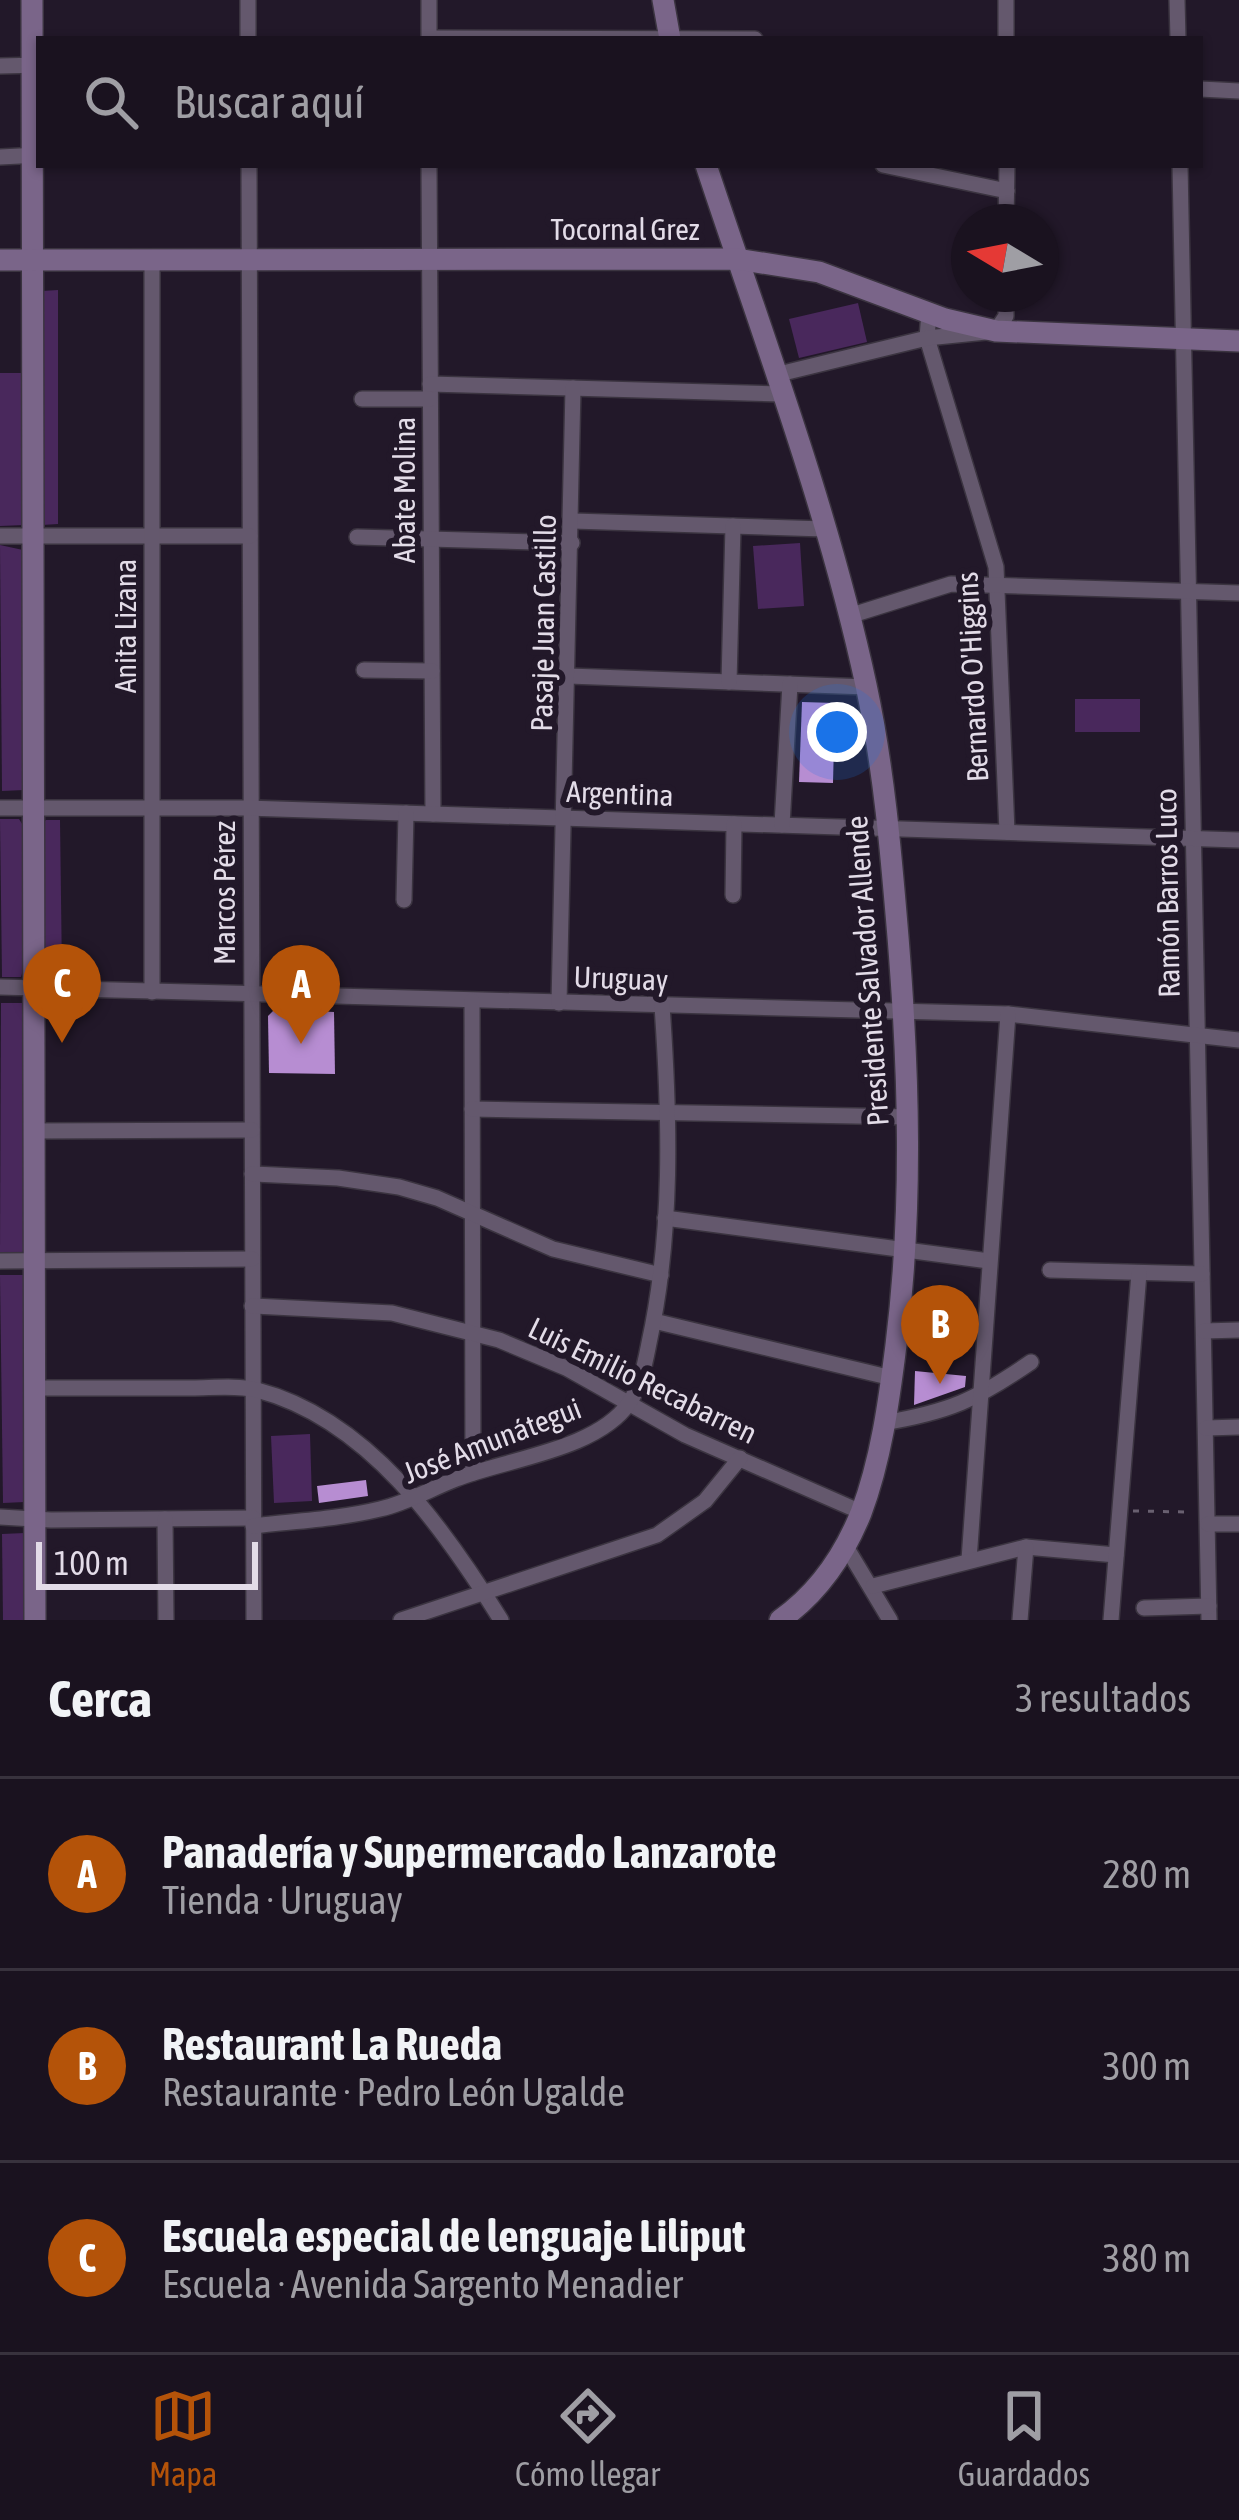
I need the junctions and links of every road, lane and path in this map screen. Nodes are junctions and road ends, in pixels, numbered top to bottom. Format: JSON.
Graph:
{"nodes":[{"id":1,"x":32,"y":0,"type":"edge"},
{"id":2,"x":248,"y":0,"type":"edge"},
{"id":3,"x":429,"y":0,"type":"edge"},
{"id":4,"x":663,"y":0,"type":"edge"},
{"id":5,"x":1006,"y":0,"type":"edge"},
{"id":6,"x":1177,"y":0,"type":"edge"},
{"id":7,"x":248,"y":36,"type":"edge"},
{"id":8,"x":429,"y":36,"type":"edge"},
{"id":9,"x":670,"y":36,"type":"edge"},
{"id":10,"x":1006,"y":36,"type":"edge"},
{"id":11,"x":1178,"y":36,"type":"edge"},
{"id":12,"x":36,"y":65,"type":"edge"},
{"id":13,"x":0,"y":66,"type":"edge"},
{"id":14,"x":1203,"y":89,"type":"edge"},
{"id":15,"x":1239,"y":91,"type":"edge"},
{"id":16,"x":36,"y":156,"type":"edge"},
{"id":17,"x":0,"y":158,"type":"edge"},
{"id":18,"x":249,"y":168,"type":"edge"},
{"id":19,"x":429,"y":168,"type":"edge"},
{"id":20,"x":707,"y":168,"type":"edge"},
{"id":21,"x":897,"y":168,"type":"edge"},
{"id":22,"x":1006,"y":168,"type":"edge"},
{"id":23,"x":1180,"y":168,"type":"edge"},
{"id":24,"x":1006,"y":191,"type":"junction"},
{"id":25,"x":1006,"y":204,"type":"edge"},
{"id":26,"x":249,"y":259,"type":"junction"},
{"id":27,"x":429,"y":259,"type":"junction"},
{"id":28,"x":737,"y":259,"type":"junction"},
{"id":29,"x":0,"y":260,"type":"edge"},
{"id":30,"x":152,"y":260,"type":"junction"},
{"id":31,"x":32,"y":261,"type":"junction"},
{"id":32,"x":1006,"y":312,"type":"edge"},
{"id":33,"x":928,"y":313,"type":"junction"},
{"id":34,"x":996,"y":331,"type":"junction"},
{"id":35,"x":927,"y":338,"type":"junction"},
{"id":36,"x":1184,"y":339,"type":"junction"},
{"id":37,"x":1239,"y":341,"type":"edge"},
{"id":38,"x":778,"y":384,"type":"junction"},
{"id":39,"x":573,"y":388,"type":"junction"},
{"id":40,"x":430,"y":391,"type":"junction"},
{"id":41,"x":362,"y":399,"type":"dead end"},
{"id":42,"x":573,"y":521,"type":"junction"},
{"id":43,"x":733,"y":526,"type":"junction"},
{"id":44,"x":824,"y":529,"type":"junction"},
{"id":45,"x":0,"y":536,"type":"edge"},
{"id":46,"x":33,"y":536,"type":"junction"},
{"id":47,"x":152,"y":536,"type":"junction"},
{"id":48,"x":250,"y":536,"type":"junction"},
{"id":49,"x":357,"y":537,"type":"dead end"},
{"id":50,"x":431,"y":538,"type":"junction"},
{"id":51,"x":572,"y":542,"type":"junction"},
{"id":52,"x":999,"y":585,"type":"junction"},
{"id":53,"x":1189,"y":591,"type":"junction"},
{"id":54,"x":1239,"y":593,"type":"edge"},
{"id":55,"x":849,"y":616,"type":"junction"},
{"id":56,"x":364,"y":670,"type":"dead end"},
{"id":57,"x":432,"y":671,"type":"junction"},
{"id":58,"x":569,"y":676,"type":"junction"},
{"id":59,"x":729,"y":682,"type":"junction"},
{"id":60,"x":790,"y":684,"type":"junction"},
{"id":61,"x":866,"y":687,"type":"junction"},
{"id":62,"x":0,"y":808,"type":"edge"},
{"id":63,"x":33,"y":808,"type":"junction"},
{"id":64,"x":152,"y":808,"type":"junction"},
{"id":65,"x":250,"y":808,"type":"junction"},
{"id":66,"x":406,"y":813,"type":"junction"},
{"id":67,"x":433,"y":814,"type":"junction"},
{"id":68,"x":566,"y":818,"type":"junction"},
{"id":69,"x":734,"y":824,"type":"junction"},
{"id":70,"x":782,"y":825,"type":"junction"},
{"id":71,"x":890,"y":828,"type":"junction"},
{"id":72,"x":1007,"y":832,"type":"junction"},
{"id":73,"x":1193,"y":837,"type":"junction"},
{"id":74,"x":1239,"y":840,"type":"edge"},
{"id":75,"x":733,"y":895,"type":"dead end"},
{"id":76,"x":404,"y":899,"type":"dead end"},
{"id":77,"x":0,"y":987,"type":"edge"},
{"id":78,"x":34,"y":988,"type":"junction"},
{"id":79,"x":152,"y":992,"type":"junction"},
{"id":80,"x":251,"y":994,"type":"junction"},
{"id":81,"x":472,"y":1001,"type":"junction"},
{"id":82,"x":559,"y":1003,"type":"junction"},
{"id":83,"x":662,"y":1006,"type":"junction"},
{"id":84,"x":904,"y":1013,"type":"junction"},
{"id":85,"x":1009,"y":1014,"type":"junction"},
{"id":86,"x":1198,"y":1034,"type":"junction"},
{"id":87,"x":1239,"y":1040,"type":"edge"},
{"id":88,"x":472,"y":1109,"type":"junction"},
{"id":89,"x":668,"y":1112,"type":"junction"},
{"id":90,"x":909,"y":1117,"type":"junction"},
{"id":91,"x":34,"y":1130,"type":"junction"},
{"id":92,"x":252,"y":1130,"type":"junction"},
{"id":93,"x":252,"y":1174,"type":"junction"},
{"id":94,"x":473,"y":1215,"type":"junction"},
{"id":95,"x":665,"y":1218,"type":"junction"},
{"id":96,"x":908,"y":1251,"type":"junction"},
{"id":97,"x":252,"y":1259,"type":"junction"},
{"id":98,"x":34,"y":1260,"type":"junction"},
{"id":99,"x":0,"y":1261,"type":"edge"},
{"id":100,"x":989,"y":1261,"type":"junction"},
{"id":101,"x":1050,"y":1270,"type":"dead end"},
{"id":102,"x":1139,"y":1273,"type":"junction"},
{"id":103,"x":1202,"y":1274,"type":"junction"},
{"id":104,"x":661,"y":1275,"type":"junction"},
{"id":105,"x":252,"y":1306,"type":"junction"},
{"id":106,"x":654,"y":1321,"type":"junction"},
{"id":107,"x":1239,"y":1330,"type":"edge"},
{"id":108,"x":1204,"y":1331,"type":"junction"},
{"id":109,"x":471,"y":1332,"type":"junction"},
{"id":110,"x":1031,"y":1362,"type":"dead end"},
{"id":111,"x":892,"y":1378,"type":"junction"},
{"id":112,"x":34,"y":1388,"type":"junction"},
{"id":113,"x":253,"y":1388,"type":"junction"},
{"id":114,"x":980,"y":1397,"type":"junction"},
{"id":115,"x":628,"y":1405,"type":"junction"},
{"id":116,"x":883,"y":1423,"type":"junction"},
{"id":117,"x":1239,"y":1427,"type":"edge"},
{"id":118,"x":1206,"y":1428,"type":"junction"},
{"id":119,"x":740,"y":1458,"type":"junction"},
{"id":120,"x":473,"y":1473,"type":"junction"},
{"id":121,"x":413,"y":1499,"type":"junction"},
{"id":122,"x":1130,"y":1510,"type":"dead end"},
{"id":123,"x":861,"y":1512,"type":"junction"},
{"id":124,"x":0,"y":1517,"type":"edge"},
{"id":125,"x":35,"y":1517,"type":"junction"},
{"id":126,"x":1207,"y":1517,"type":"junction"},
{"id":127,"x":165,"y":1519,"type":"junction"},
{"id":128,"x":253,"y":1522,"type":"junction"},
{"id":129,"x":1239,"y":1524,"type":"edge"},
{"id":130,"x":845,"y":1545,"type":"junction"},
{"id":131,"x":1025,"y":1547,"type":"junction"},
{"id":132,"x":1116,"y":1555,"type":"junction"},
{"id":133,"x":969,"y":1561,"type":"junction"},
{"id":134,"x":873,"y":1586,"type":"junction"},
{"id":135,"x":484,"y":1593,"type":"junction"},
{"id":136,"x":1144,"y":1608,"type":"dead end"},
{"id":137,"x":1209,"y":1613,"type":"edge"},
{"id":138,"x":35,"y":1620,"type":"edge"},
{"id":139,"x":166,"y":1620,"type":"edge"},
{"id":140,"x":254,"y":1620,"type":"edge"},
{"id":141,"x":401,"y":1620,"type":"edge"},
{"id":142,"x":501,"y":1620,"type":"edge"},
{"id":143,"x":780,"y":1620,"type":"edge"},
{"id":144,"x":890,"y":1620,"type":"edge"},
{"id":145,"x":1020,"y":1620,"type":"edge"},
{"id":146,"x":1111,"y":1620,"type":"edge"}],
"edges":[{"from":1,"to":12,"type":"main road"},
{"from":2,"to":7,"type":"street"},
{"from":3,"to":8,"type":"street"},
{"from":4,"to":9,"type":"main road"},
{"from":5,"to":10,"type":"street"},
{"from":6,"to":11,"type":"street"},
{"from":12,"to":13,"type":"street"},
{"from":12,"to":16,"type":"main road"},
{"from":14,"to":15,"type":"street"},
{"from":16,"to":17,"type":"street"},
{"from":16,"to":31,"type":"main road"},
{"from":18,"to":26,"type":"street","name":"Marcos Pérez"},
{"from":19,"to":27,"type":"street","name":"Abate Molina"},
{"from":20,"to":28,"type":"main road","name":"Presidente Salvador Allende"},
{"from":21,"to":24,"type":"street"},
{"from":22,"to":24,"type":"street"},
{"from":23,"to":36,"type":"street","name":"Ramón Barros Luco"},
{"from":24,"to":25,"type":"street"},
{"from":26,"to":27,"type":"main road","name":"Tocornal Grez"},
{"from":26,"to":30,"type":"main road","name":"Tocornal Grez"},
{"from":26,"to":48,"type":"street","name":"Marcos Pérez"},
{"from":27,"to":28,"type":"main road","name":"Tocornal Grez"},
{"from":27,"to":40,"type":"street","name":"Abate Molina"},
{"from":28,"to":33,"type":"main road","name":"Tocornal Grez"},
{"from":28,"to":38,"type":"main road","name":"Presidente Salvador Allende"},
{"from":29,"to":31,"type":"main road","name":"Tocornal Grez"},
{"from":30,"to":31,"type":"main road","name":"Tocornal Grez"},
{"from":30,"to":47,"type":"street","name":"Anita Lizana"},
{"from":31,"to":46,"type":"main road"},
{"from":32,"to":34,"type":"street"},
{"from":33,"to":34,"type":"main road","name":"Tocornal Grez"},
{"from":33,"to":35,"type":"street","name":"Bernardo O'Higgins"},
{"from":34,"to":35,"type":"street"},
{"from":34,"to":36,"type":"main road","name":"Tocornal Grez"},
{"from":35,"to":38,"type":"street"},
{"from":35,"to":52,"type":"street","name":"Bernardo O'Higgins"},
{"from":36,"to":37,"type":"main road","name":"Tocornal Grez"},
{"from":36,"to":53,"type":"street","name":"Ramón Barros Luco"},
{"from":38,"to":39,"type":"street"},
{"from":38,"to":44,"type":"main road","name":"Presidente Salvador Allende"},
{"from":39,"to":40,"type":"street"},
{"from":39,"to":42,"type":"street","name":"Pasaje Juan Castillo"},
{"from":40,"to":41,"type":"street"},
{"from":40,"to":50,"type":"street","name":"Abate Molina"},
{"from":42,"to":43,"type":"street"},
{"from":42,"to":51,"type":"street","name":"Pasaje Juan Castillo"},
{"from":43,"to":44,"type":"street"},
{"from":43,"to":59,"type":"street"},
{"from":44,"to":55,"type":"main road","name":"Presidente Salvador Allende"},
{"from":45,"to":46,"type":"street"},
{"from":46,"to":47,"type":"street"},
{"from":46,"to":63,"type":"main road"},
{"from":47,"to":48,"type":"street"},
{"from":47,"to":64,"type":"street","name":"Anita Lizana"},
{"from":48,"to":65,"type":"street","name":"Marcos Pérez"},
{"from":49,"to":50,"type":"street"},
{"from":50,"to":51,"type":"street"},
{"from":50,"to":57,"type":"street","name":"Abate Molina"},
{"from":51,"to":58,"type":"street","name":"Pasaje Juan Castillo"},
{"from":52,"to":53,"type":"street"},
{"from":52,"to":55,"type":"street"},
{"from":52,"to":72,"type":"street","name":"Bernardo O'Higgins"},
{"from":53,"to":54,"type":"street"},
{"from":53,"to":73,"type":"street","name":"Ramón Barros Luco"},
{"from":55,"to":61,"type":"main road","name":"Presidente Salvador Allende"},
{"from":56,"to":57,"type":"street"},
{"from":57,"to":67,"type":"street","name":"Abate Molina"},
{"from":58,"to":59,"type":"street"},
{"from":58,"to":68,"type":"street","name":"Pasaje Juan Castillo"},
{"from":59,"to":60,"type":"street"},
{"from":60,"to":61,"type":"street"},
{"from":60,"to":70,"type":"street"},
{"from":61,"to":71,"type":"main road","name":"Presidente Salvador Allende"},
{"from":62,"to":63,"type":"street","name":"Argentina"},
{"from":63,"to":64,"type":"street","name":"Argentina"},
{"from":63,"to":78,"type":"main road"},
{"from":64,"to":65,"type":"street","name":"Argentina"},
{"from":64,"to":79,"type":"street","name":"Anita Lizana"},
{"from":65,"to":66,"type":"street","name":"Argentina"},
{"from":65,"to":80,"type":"street","name":"Marcos Pérez"},
{"from":66,"to":67,"type":"street","name":"Argentina"},
{"from":66,"to":76,"type":"street"},
{"from":67,"to":68,"type":"street","name":"Argentina"},
{"from":68,"to":69,"type":"street","name":"Argentina"},
{"from":68,"to":82,"type":"street","name":"Pasaje Juan Castillo"},
{"from":69,"to":70,"type":"street","name":"Argentina"},
{"from":69,"to":75,"type":"street"},
{"from":70,"to":71,"type":"street","name":"Argentina"},
{"from":71,"to":72,"type":"street","name":"Argentina"},
{"from":71,"to":84,"type":"main road","name":"Presidente Salvador Allende"},
{"from":72,"to":73,"type":"street","name":"Argentina"},
{"from":73,"to":74,"type":"street","name":"Argentina"},
{"from":73,"to":86,"type":"street","name":"Ramón Barros Luco"},
{"from":77,"to":78,"type":"street","name":"Uruguay"},
{"from":78,"to":79,"type":"street","name":"Uruguay"},
{"from":78,"to":91,"type":"main road"},
{"from":79,"to":80,"type":"street","name":"Uruguay"},
{"from":80,"to":81,"type":"street","name":"Uruguay"},
{"from":80,"to":92,"type":"street","name":"Marcos Pérez"},
{"from":81,"to":82,"type":"street","name":"Uruguay"},
{"from":81,"to":88,"type":"street"},
{"from":82,"to":83,"type":"street","name":"Uruguay"},
{"from":83,"to":84,"type":"street","name":"Uruguay"},
{"from":83,"to":89,"type":"street"},
{"from":84,"to":85,"type":"street","name":"Uruguay"},
{"from":84,"to":90,"type":"main road","name":"Presidente Salvador Allende"},
{"from":85,"to":86,"type":"street","name":"Uruguay"},
{"from":85,"to":100,"type":"street"},
{"from":86,"to":87,"type":"street","name":"Uruguay"},
{"from":86,"to":103,"type":"street","name":"Ramón Barros Luco"},
{"from":88,"to":89,"type":"street"},
{"from":88,"to":94,"type":"street"},
{"from":89,"to":90,"type":"street"},
{"from":89,"to":95,"type":"street"},
{"from":90,"to":96,"type":"main road","name":"Presidente Salvador Allende"},
{"from":91,"to":92,"type":"street"},
{"from":91,"to":98,"type":"main road"},
{"from":92,"to":93,"type":"street","name":"Marcos Pérez"},
{"from":93,"to":94,"type":"street"},
{"from":93,"to":97,"type":"street","name":"Marcos Pérez"},
{"from":94,"to":104,"type":"street"},
{"from":94,"to":109,"type":"street"},
{"from":95,"to":96,"type":"street"},
{"from":95,"to":104,"type":"street"},
{"from":96,"to":100,"type":"street"},
{"from":96,"to":111,"type":"main road","name":"Presidente Salvador Allende"},
{"from":97,"to":98,"type":"street"},
{"from":97,"to":105,"type":"street","name":"Marcos Pérez"},
{"from":98,"to":99,"type":"street"},
{"from":98,"to":112,"type":"main road"},
{"from":100,"to":114,"type":"street"},
{"from":101,"to":102,"type":"street"},
{"from":102,"to":103,"type":"street"},
{"from":102,"to":132,"type":"street"},
{"from":103,"to":108,"type":"street","name":"Ramón Barros Luco"},
{"from":104,"to":106,"type":"street"},
{"from":105,"to":109,"type":"street","name":"Luis Emilio Recabarren"},
{"from":105,"to":113,"type":"street","name":"Marcos Pérez"},
{"from":106,"to":111,"type":"street"},
{"from":106,"to":115,"type":"street"},
{"from":107,"to":108,"type":"street"},
{"from":108,"to":118,"type":"street","name":"Ramón Barros Luco"},
{"from":109,"to":115,"type":"street","name":"Luis Emilio Recabarren"},
{"from":109,"to":120,"type":"street"},
{"from":110,"to":114,"type":"street"},
{"from":111,"to":116,"type":"main road","name":"Presidente Salvador Allende"},
{"from":112,"to":113,"type":"street"},
{"from":112,"to":125,"type":"main road"},
{"from":113,"to":121,"type":"street"},
{"from":113,"to":128,"type":"street","name":"Marcos Pérez"},
{"from":114,"to":116,"type":"street"},
{"from":114,"to":133,"type":"street"},
{"from":115,"to":119,"type":"street","name":"Luis Emilio Recabarren"},
{"from":115,"to":120,"type":"street","name":"José Amunátegui"},
{"from":116,"to":123,"type":"main road","name":"Presidente Salvador Allende"},
{"from":117,"to":118,"type":"street"},
{"from":118,"to":126,"type":"street","name":"Ramón Barros Luco"},
{"from":119,"to":123,"type":"street","name":"Luis Emilio Recabarren"},
{"from":119,"to":135,"type":"street"},
{"from":120,"to":121,"type":"street","name":"José Amunátegui"},
{"from":121,"to":128,"type":"street","name":"José Amunátegui"},
{"from":121,"to":135,"type":"street"},
{"from":122,"to":126,"type":"path"},
{"from":123,"to":130,"type":"main road","name":"Presidente Salvador Allende"},
{"from":124,"to":125,"type":"street","name":"José Amunátegui"},
{"from":125,"to":127,"type":"street","name":"José Amunátegui"},
{"from":125,"to":138,"type":"main road"},
{"from":126,"to":129,"type":"street"},
{"from":126,"to":137,"type":"street","name":"Ramón Barros Luco"},
{"from":127,"to":128,"type":"street","name":"José Amunátegui"},
{"from":127,"to":139,"type":"street"},
{"from":128,"to":140,"type":"street","name":"Marcos Pérez"},
{"from":130,"to":134,"type":"street"},
{"from":130,"to":143,"type":"main road","name":"Presidente Salvador Allende"},
{"from":131,"to":132,"type":"street"},
{"from":131,"to":133,"type":"street"},
{"from":131,"to":145,"type":"street"},
{"from":132,"to":146,"type":"street"},
{"from":133,"to":134,"type":"street"},
{"from":134,"to":144,"type":"street"},
{"from":135,"to":141,"type":"street"},
{"from":135,"to":142,"type":"street"},
{"from":136,"to":137,"type":"street"}]}
